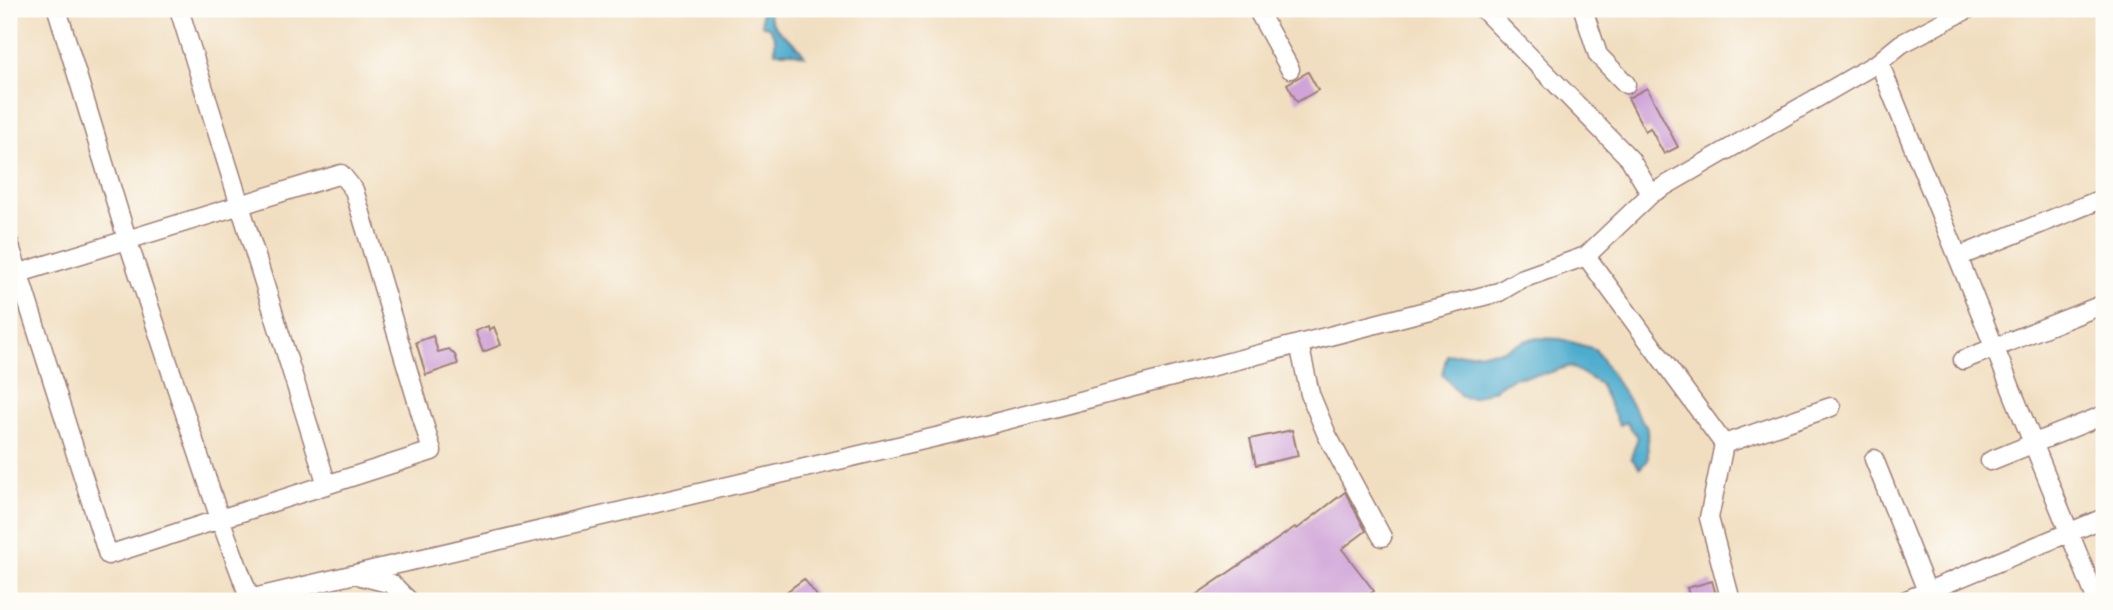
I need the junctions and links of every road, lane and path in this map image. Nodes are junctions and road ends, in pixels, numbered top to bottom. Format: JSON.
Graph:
{"nodes":[{"id":1,"x":57,"y":9,"type":"edge"},
{"id":2,"x":179,"y":9,"type":"edge"},
{"id":3,"x":1257,"y":9,"type":"edge"},
{"id":4,"x":1483,"y":9,"type":"edge"},
{"id":5,"x":1583,"y":9,"type":"edge"},
{"id":6,"x":1968,"y":9,"type":"edge"},
{"id":7,"x":1879,"y":62,"type":"junction"},
{"id":8,"x":1290,"y":69,"type":"dead end"},
{"id":9,"x":1626,"y":84,"type":"dead end"},
{"id":10,"x":1651,"y":194,"type":"junction"},
{"id":11,"x":2104,"y":198,"type":"edge"},
{"id":12,"x":242,"y":205,"type":"junction"},
{"id":13,"x":127,"y":239,"type":"junction"},
{"id":14,"x":9,"y":243,"type":"edge"},
{"id":15,"x":1586,"y":256,"type":"junction"},
{"id":16,"x":1958,"y":257,"type":"junction"},
{"id":17,"x":13,"y":275,"type":"edge"},
{"id":18,"x":2104,"y":304,"type":"edge"},
{"id":19,"x":1299,"y":344,"type":"junction"},
{"id":20,"x":1994,"y":348,"type":"junction"},
{"id":21,"x":1963,"y":360,"type":"dead end"},
{"id":22,"x":1831,"y":407,"type":"dead end"},
{"id":23,"x":2104,"y":415,"type":"edge"},
{"id":24,"x":1724,"y":444,"type":"junction"},
{"id":25,"x":2032,"y":444,"type":"junction"},
{"id":26,"x":1874,"y":460,"type":"dead end"},
{"id":27,"x":1990,"y":461,"type":"dead end"},
{"id":28,"x":327,"y":485,"type":"junction"},
{"id":29,"x":2104,"y":518,"type":"edge"},
{"id":30,"x":220,"y":519,"type":"junction"},
{"id":31,"x":2068,"y":532,"type":"junction"},
{"id":32,"x":1382,"y":537,"type":"dead end"},
{"id":33,"x":357,"y":575,"type":"junction"},
{"id":34,"x":1929,"y":597,"type":"edge"},
{"id":35,"x":246,"y":600,"type":"edge"},
{"id":36,"x":409,"y":601,"type":"edge"},
{"id":37,"x":1731,"y":601,"type":"edge"},
{"id":38,"x":1904,"y":601,"type":"edge"},
{"id":39,"x":2096,"y":601,"type":"edge"}],
"edges":[{"from":1,"to":13,"type":"street"},
{"from":2,"to":12,"type":"street"},
{"from":3,"to":8,"type":"street"},
{"from":4,"to":10,"type":"street"},
{"from":5,"to":9,"type":"street"},
{"from":6,"to":7,"type":"street"},
{"from":7,"to":10,"type":"street"},
{"from":7,"to":16,"type":"street"},
{"from":10,"to":15,"type":"street"},
{"from":11,"to":16,"type":"street"},
{"from":12,"to":13,"type":"street"},
{"from":12,"to":28,"type":"street"},
{"from":12,"to":28,"type":"street"},
{"from":13,"to":17,"type":"street"},
{"from":13,"to":30,"type":"street"},
{"from":14,"to":17,"type":"street"},
{"from":15,"to":19,"type":"street"},
{"from":15,"to":24,"type":"street"},
{"from":16,"to":20,"type":"street"},
{"from":17,"to":30,"type":"street"},
{"from":18,"to":20,"type":"street"},
{"from":19,"to":32,"type":"street"},
{"from":19,"to":33,"type":"street"},
{"from":20,"to":21,"type":"street"},
{"from":20,"to":25,"type":"street"},
{"from":22,"to":24,"type":"street"},
{"from":23,"to":25,"type":"street"},
{"from":24,"to":37,"type":"street"},
{"from":25,"to":27,"type":"street"},
{"from":25,"to":31,"type":"street"},
{"from":26,"to":34,"type":"street"},
{"from":28,"to":30,"type":"street"},
{"from":29,"to":31,"type":"street"},
{"from":30,"to":35,"type":"street"},
{"from":31,"to":34,"type":"street"},
{"from":31,"to":39,"type":"street"},
{"from":33,"to":35,"type":"street"},
{"from":33,"to":36,"type":"street"},
{"from":34,"to":38,"type":"street"}]}
